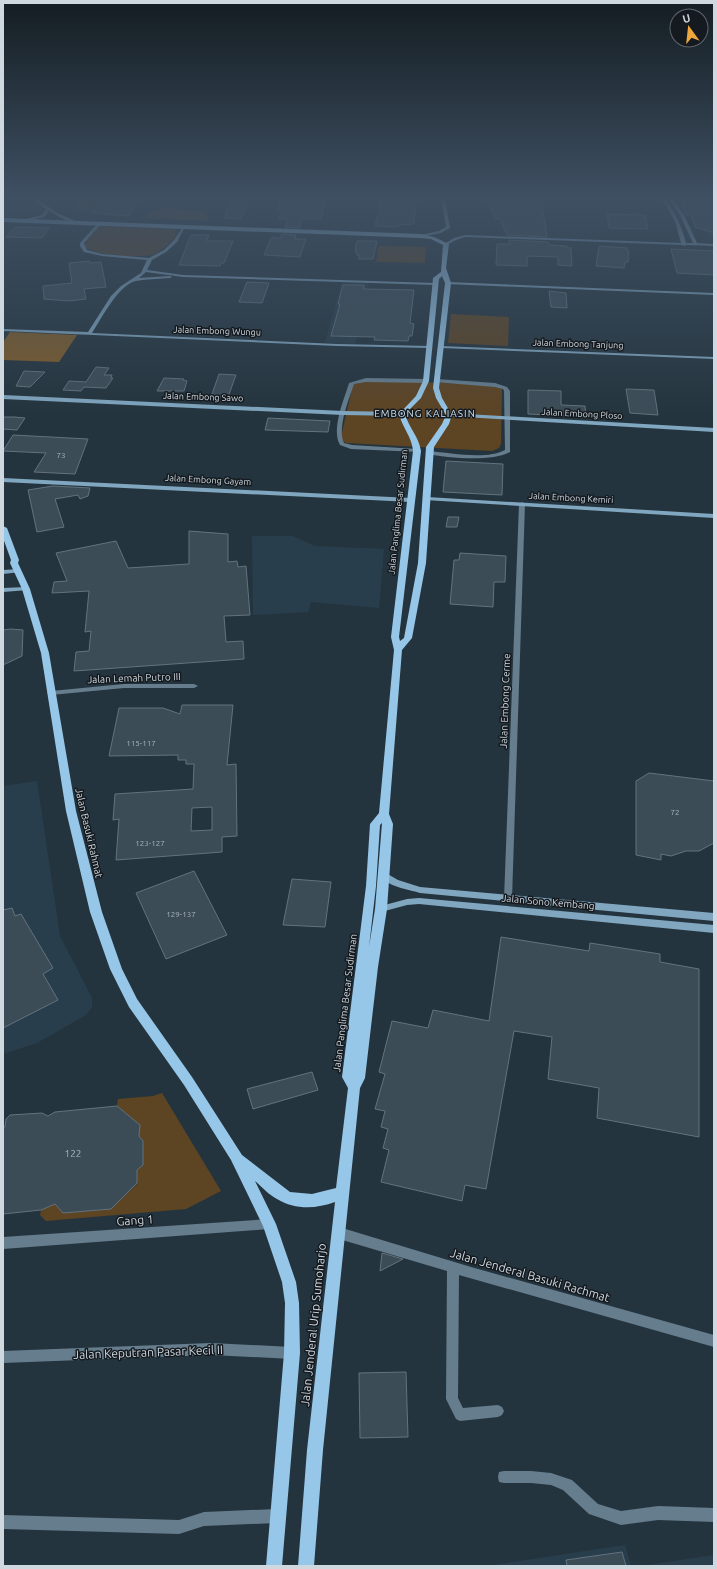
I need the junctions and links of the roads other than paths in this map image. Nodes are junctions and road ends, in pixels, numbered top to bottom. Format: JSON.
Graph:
{"nodes":[{"id":1,"x":144,"y":272,"type":"edge"},
{"id":2,"x":154,"y":272,"type":"edge"},
{"id":3,"x":443,"y":273,"type":"joint"},
{"id":4,"x":182,"y":276,"type":"junction"},
{"id":5,"x":136,"y":280,"type":"junction"},
{"id":6,"x":448,"y":283,"type":"junction"},
{"id":7,"x":435,"y":284,"type":"junction"},
{"id":8,"x":714,"y":294,"type":"edge"},
{"id":9,"x":3,"y":330,"type":"edge"},
{"id":10,"x":90,"y":334,"type":"junction"},
{"id":11,"x":430,"y":347,"type":"junction"},
{"id":12,"x":442,"y":347,"type":"junction"},
{"id":13,"x":714,"y":358,"type":"edge"},
{"id":14,"x":426,"y":381,"type":"junction"},
{"id":15,"x":436,"y":381,"type":"junction"},
{"id":16,"x":3,"y":397,"type":"edge"},
{"id":17,"x":402,"y":414,"type":"junction"},
{"id":18,"x":342,"y":416,"type":"junction"},
{"id":19,"x":449,"y":416,"type":"junction"},
{"id":20,"x":506,"y":419,"type":"junction"},
{"id":21,"x":714,"y":430,"type":"edge"},
{"id":22,"x":417,"y":451,"type":"junction"},
{"id":23,"x":429,"y":453,"type":"junction"},
{"id":24,"x":3,"y":480,"type":"edge"},
{"id":25,"x":427,"y":499,"type":"junction"},
{"id":26,"x":411,"y":500,"type":"junction"},
{"id":27,"x":522,"y":504,"type":"junction"},
{"id":28,"x":714,"y":516,"type":"edge"},
{"id":29,"x":3,"y":528,"type":"edge"},
{"id":30,"x":3,"y":544,"type":"edge"},
{"id":31,"x":16,"y":567,"type":"junction"},
{"id":32,"x":3,"y":572,"type":"edge"},
{"id":33,"x":26,"y":588,"type":"junction"},
{"id":34,"x":3,"y":590,"type":"edge"},
{"id":35,"x":398,"y":650,"type":"junction"},
{"id":36,"x":194,"y":686,"type":"dead end"},
{"id":37,"x":51,"y":693,"type":"junction"},
{"id":38,"x":384,"y":814,"type":"junction"},
{"id":39,"x":384,"y":875,"type":"junction"},
{"id":40,"x":508,"y":899,"type":"junction"},
{"id":41,"x":381,"y":909,"type":"junction"},
{"id":42,"x":714,"y":917,"type":"edge"},
{"id":43,"x":714,"y":929,"type":"edge"},
{"id":44,"x":354,"y":1087,"type":"junction"},
{"id":45,"x":236,"y":1156,"type":"junction"},
{"id":46,"x":343,"y":1192,"type":"junction"},
{"id":47,"x":269,"y":1224,"type":"junction"},
{"id":48,"x":339,"y":1233,"type":"junction"},
{"id":49,"x":3,"y":1243,"type":"edge"},
{"id":50,"x":453,"y":1268,"type":"junction"},
{"id":51,"x":714,"y":1341,"type":"edge"},
{"id":52,"x":292,"y":1353,"type":"junction"},
{"id":53,"x":3,"y":1357,"type":"edge"},
{"id":54,"x":498,"y":1411,"type":"dead end"},
{"id":55,"x":504,"y":1477,"type":"dead end"},
{"id":56,"x":714,"y":1515,"type":"edge"},
{"id":57,"x":277,"y":1516,"type":"junction"},
{"id":58,"x":3,"y":1522,"type":"edge"},
{"id":59,"x":274,"y":1566,"type":"edge"},
{"id":60,"x":306,"y":1566,"type":"edge"}],
"edges":[{"from":1,"to":5,"type":"street"},
{"from":2,"to":4,"type":"street"},
{"from":3,"to":6,"type":"main road"},
{"from":3,"to":7,"type":"main road"},
{"from":4,"to":5,"type":"street"},
{"from":4,"to":7,"type":"street"},
{"from":5,"to":10,"type":"street"},
{"from":6,"to":8,"type":"street"},
{"from":6,"to":12,"type":"main road"},
{"from":7,"to":11,"type":"main road"},
{"from":9,"to":10,"type":"street","name":"Jalan Embong Wungu"},
{"from":10,"to":11,"type":"street","name":"Jalan Embong Wungu"},
{"from":11,"to":14,"type":"main road"},
{"from":12,"to":13,"type":"street","name":"Jalan Embong Tanjung"},
{"from":12,"to":15,"type":"main road"},
{"from":14,"to":17,"type":"main road"},
{"from":14,"to":18,"type":"street"},
{"from":15,"to":19,"type":"main road"},
{"from":15,"to":20,"type":"street"},
{"from":16,"to":18,"type":"street","name":"Jalan Embong Sawo"},
{"from":17,"to":18,"type":"street","name":"Jalan Embong Sawo"},
{"from":17,"to":22,"type":"main road","name":"Jalan Panglima Besar Sudirman"},
{"from":18,"to":22,"type":"street"},
{"from":19,"to":20,"type":"street","name":"Jalan Embong Ploso"},
{"from":19,"to":23,"type":"main road","name":"Jalan Panglima Besar Sudirman"},
{"from":20,"to":21,"type":"street","name":"Jalan Embong Ploso"},
{"from":20,"to":23,"type":"street"},
{"from":22,"to":26,"type":"main road","name":"Jalan Panglima Besar Sudirman"},
{"from":23,"to":25,"type":"main road","name":"Jalan Panglima Besar Sudirman"},
{"from":24,"to":26,"type":"street","name":"Jalan Embong Gayam"},
{"from":25,"to":27,"type":"street","name":"Jalan Embong Kemiri"},
{"from":25,"to":35,"type":"main road","name":"Jalan Panglima Besar Sudirman"},
{"from":26,"to":35,"type":"main road","name":"Jalan Panglima Besar Sudirman"},
{"from":27,"to":28,"type":"street","name":"Jalan Embong Kemiri"},
{"from":27,"to":40,"type":"street","name":"Jalan Embong Cerme"},
{"from":29,"to":31,"type":"main road"},
{"from":30,"to":31,"type":"main road"},
{"from":31,"to":32,"type":"street"},
{"from":31,"to":33,"type":"main road","name":"Jalan Basuki Rahmat"},
{"from":33,"to":34,"type":"street"},
{"from":33,"to":37,"type":"main road","name":"Jalan Basuki Rahmat"},
{"from":35,"to":38,"type":"main road","name":"Jalan Panglima Besar Sudirman"},
{"from":36,"to":37,"type":"street","name":"Jalan Lemah Putro III"},
{"from":37,"to":45,"type":"main road","name":"Jalan Basuki Rahmat"},
{"from":38,"to":39,"type":"main road","name":"Jalan Panglima Besar Sudirman"},
{"from":38,"to":44,"type":"main road","name":"Jalan Panglima Besar Sudirman"},
{"from":39,"to":40,"type":"street","name":"Jalan Sono Kembang"},
{"from":39,"to":41,"type":"main road","name":"Jalan Panglima Besar Sudirman"},
{"from":40,"to":42,"type":"street","name":"Jalan Sono Kembang"},
{"from":41,"to":43,"type":"street","name":"Jalan Sono Kembang"},
{"from":41,"to":44,"type":"main road","name":"Jalan Panglima Besar Sudirman"},
{"from":44,"to":46,"type":"main road","name":"Jalan Jenderal Urip Sumoharjo"},
{"from":45,"to":46,"type":"main road"},
{"from":45,"to":47,"type":"main road","name":"Jalan Jenderal Urip Sumoharjo"},
{"from":46,"to":48,"type":"main road","name":"Jalan Jenderal Urip Sumoharjo"},
{"from":47,"to":49,"type":"street","name":"Gang 1"},
{"from":47,"to":52,"type":"main road","name":"Jalan Jenderal Urip Sumoharjo"},
{"from":48,"to":50,"type":"street","name":"Jalan Jenderal Basuki Rachmat"},
{"from":48,"to":60,"type":"main road","name":"Jalan Jenderal Urip Sumoharjo"},
{"from":50,"to":51,"type":"street","name":"Jalan Jenderal Basuki Rachmat"},
{"from":50,"to":54,"type":"street"},
{"from":52,"to":53,"type":"street","name":"Jalan Keputran Pasar Kecil II"},
{"from":52,"to":57,"type":"main road","name":"Jalan Jenderal Urip Sumoharjo"},
{"from":55,"to":56,"type":"street"},
{"from":57,"to":58,"type":"street"},
{"from":57,"to":59,"type":"main road","name":"Jalan Jenderal Urip Sumoharjo"}]}
